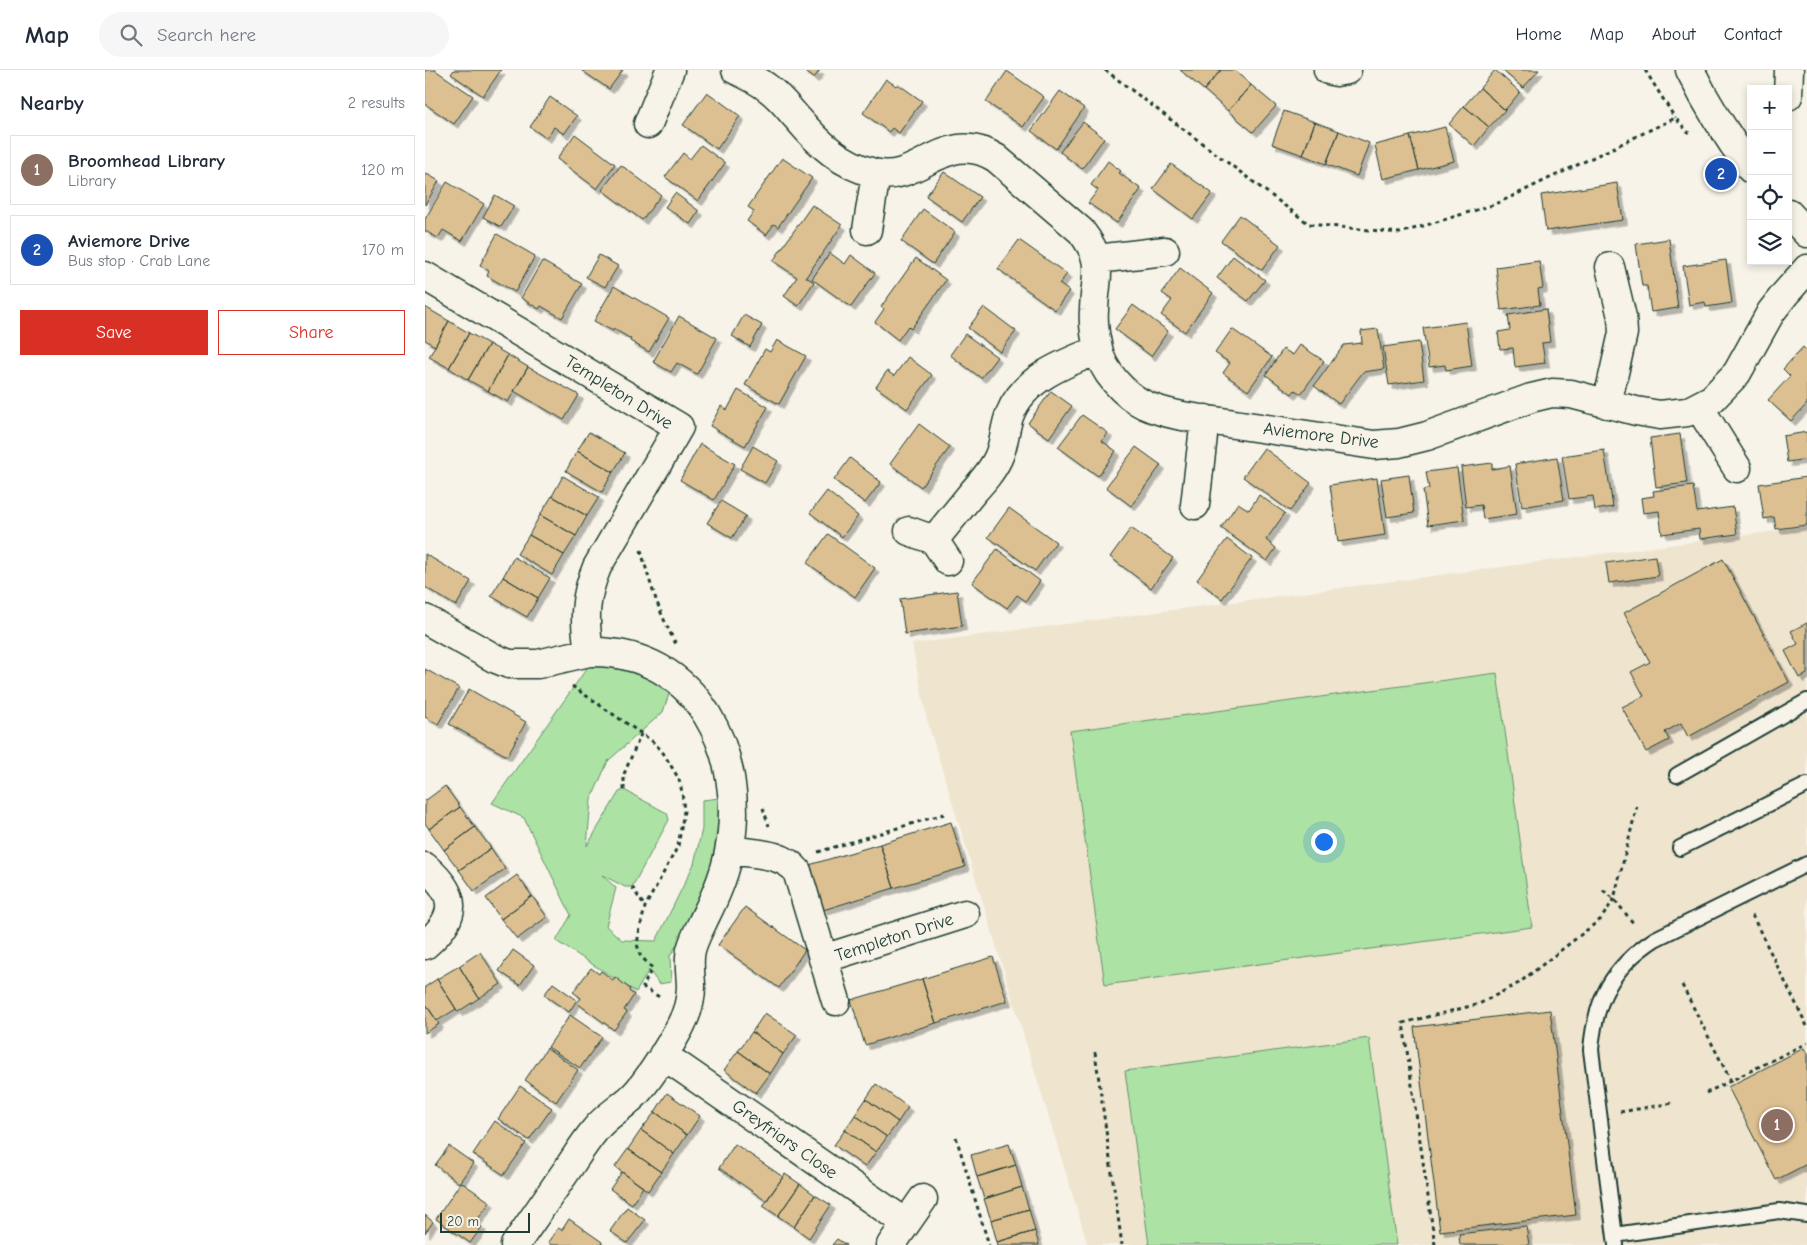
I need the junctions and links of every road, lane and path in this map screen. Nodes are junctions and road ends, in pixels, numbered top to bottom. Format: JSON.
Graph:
{"nodes":[{"id":1,"x":670,"y":70,"type":"edge"},
{"id":2,"x":737,"y":70,"type":"edge"},
{"id":3,"x":1105,"y":70,"type":"edge"},
{"id":4,"x":1328,"y":70,"type":"edge"},
{"id":5,"x":1347,"y":70,"type":"edge"},
{"id":6,"x":1645,"y":70,"type":"edge"},
{"id":7,"x":1690,"y":70,"type":"edge"},
{"id":8,"x":1789,"y":70,"type":"edge"},
{"id":9,"x":1788,"y":85,"type":"edge"},
{"id":10,"x":1675,"y":118,"type":"junction"},
{"id":11,"x":647,"y":125,"type":"dead end"},
{"id":12,"x":1694,"y":138,"type":"dead end"},
{"id":13,"x":1747,"y":163,"type":"edge"},
{"id":14,"x":876,"y":174,"type":"junction"},
{"id":15,"x":1792,"y":217,"type":"edge"},
{"id":16,"x":867,"y":230,"type":"dead end"},
{"id":17,"x":1807,"y":233,"type":"edge"},
{"id":18,"x":1165,"y":251,"type":"dead end"},
{"id":19,"x":1097,"y":259,"type":"junction"},
{"id":20,"x":1610,"y":267,"type":"dead end"},
{"id":21,"x":1807,"y":269,"type":"edge"},
{"id":22,"x":425,"y":276,"type":"edge"},
{"id":23,"x":1098,"y":350,"type":"junction"},
{"id":24,"x":1607,"y":404,"type":"junction"},
{"id":25,"x":1699,"y":407,"type":"junction"},
{"id":26,"x":1205,"y":419,"type":"junction"},
{"id":27,"x":1737,"y":468,"type":"dead end"},
{"id":28,"x":1195,"y":505,"type":"dead end"},
{"id":29,"x":930,"y":544,"type":"dead end"},
{"id":30,"x":425,"y":619,"type":"edge"},
{"id":31,"x":589,"y":652,"type":"junction"},
{"id":32,"x":551,"y":662,"type":"junction"},
{"id":33,"x":1807,"y":701,"type":"edge"},
{"id":34,"x":641,"y":734,"type":"junction"},
{"id":35,"x":1677,"y":775,"type":"dead end"},
{"id":36,"x":1807,"y":785,"type":"edge"},
{"id":37,"x":624,"y":790,"type":"dead end"},
{"id":38,"x":1637,"y":806,"type":"dead end"},
{"id":39,"x":944,"y":814,"type":"dead end"},
{"id":40,"x":1679,"y":848,"type":"dead end"},
{"id":41,"x":730,"y":850,"type":"junction"},
{"id":42,"x":791,"y":864,"type":"junction"},
{"id":43,"x":425,"y":867,"type":"edge"},
{"id":44,"x":1806,"y":868,"type":"edge"},
{"id":45,"x":632,"y":887,"type":"dead end"},
{"id":46,"x":1603,"y":890,"type":"dead end"},
{"id":47,"x":1614,"y":899,"type":"junction"},
{"id":48,"x":645,"y":907,"type":"junction"},
{"id":49,"x":1750,"y":913,"type":"dead end"},
{"id":50,"x":965,"y":914,"type":"dead end"},
{"id":51,"x":1634,"y":924,"type":"dead end"},
{"id":52,"x":425,"y":945,"type":"edge"},
{"id":53,"x":823,"y":959,"type":"junction"},
{"id":54,"x":1682,"y":985,"type":"dead end"},
{"id":55,"x":836,"y":1001,"type":"dead end"},
{"id":56,"x":687,"y":1014,"type":"junction"},
{"id":57,"x":1807,"y":1026,"type":"edge"},
{"id":58,"x":1807,"y":1043,"type":"edge"},
{"id":59,"x":1095,"y":1052,"type":"dead end"},
{"id":60,"x":663,"y":1055,"type":"junction"},
{"id":61,"x":1731,"y":1081,"type":"junction"},
{"id":62,"x":1706,"y":1094,"type":"dead end"},
{"id":63,"x":1673,"y":1103,"type":"dead end"},
{"id":64,"x":1617,"y":1112,"type":"dead end"},
{"id":65,"x":956,"y":1138,"type":"dead end"},
{"id":66,"x":923,"y":1199,"type":"dead end"},
{"id":67,"x":1807,"y":1215,"type":"edge"},
{"id":68,"x":906,"y":1223,"type":"junction"},
{"id":69,"x":1615,"y":1240,"type":"edge"},
{"id":70,"x":515,"y":1245,"type":"edge"},
{"id":71,"x":891,"y":1245,"type":"edge"},
{"id":72,"x":989,"y":1245,"type":"edge"},
{"id":73,"x":1123,"y":1245,"type":"edge"},
{"id":74,"x":1435,"y":1245,"type":"edge"}],
"edges":[{"from":1,"to":11,"type":"street"},
{"from":2,"to":14,"type":"street","name":"Aviemore Drive"},
{"from":3,"to":10,"type":"path"},
{"from":4,"to":5,"type":"street"},
{"from":6,"to":10,"type":"path"},
{"from":7,"to":13,"type":"street"},
{"from":8,"to":9,"type":"street"},
{"from":10,"to":12,"type":"path"},
{"from":14,"to":16,"type":"street"},
{"from":14,"to":19,"type":"street","name":"Aviemore Drive"},
{"from":15,"to":17,"type":"street"},
{"from":18,"to":19,"type":"street"},
{"from":19,"to":23,"type":"street","name":"Aviemore Drive"},
{"from":20,"to":24,"type":"street"},
{"from":21,"to":25,"type":"street","name":"Aviemore Drive"},
{"from":22,"to":31,"type":"street","name":"Templeton Drive"},
{"from":23,"to":26,"type":"street","name":"Aviemore Drive"},
{"from":23,"to":29,"type":"street"},
{"from":24,"to":25,"type":"street","name":"Aviemore Drive"},
{"from":24,"to":26,"type":"street","name":"Aviemore Drive"},
{"from":25,"to":27,"type":"street"},
{"from":26,"to":28,"type":"street"},
{"from":30,"to":32,"type":"street"},
{"from":31,"to":32,"type":"street"},
{"from":31,"to":41,"type":"street"},
{"from":32,"to":34,"type":"path"},
{"from":33,"to":35,"type":"lane"},
{"from":34,"to":37,"type":"path"},
{"from":34,"to":48,"type":"path"},
{"from":36,"to":40,"type":"lane"},
{"from":38,"to":47,"type":"path"},
{"from":39,"to":42,"type":"path"},
{"from":41,"to":42,"type":"street"},
{"from":41,"to":56,"type":"street"},
{"from":42,"to":53,"type":"street","name":"Templeton Drive"},
{"from":43,"to":52,"type":"street"},
{"from":44,"to":69,"type":"lane"},
{"from":45,"to":48,"type":"path"},
{"from":46,"to":47,"type":"path"},
{"from":47,"to":51,"type":"path"},
{"from":47,"to":74,"type":"path"},
{"from":48,"to":56,"type":"path"},
{"from":49,"to":57,"type":"path"},
{"from":50,"to":53,"type":"street","name":"Templeton Drive"},
{"from":53,"to":55,"type":"street","name":"Templeton Drive"},
{"from":54,"to":61,"type":"path"},
{"from":56,"to":60,"type":"street"},
{"from":58,"to":61,"type":"path"},
{"from":59,"to":73,"type":"path"},
{"from":60,"to":68,"type":"street","name":"Greyfriars Close"},
{"from":60,"to":70,"type":"street"},
{"from":61,"to":62,"type":"path"},
{"from":63,"to":64,"type":"path"},
{"from":65,"to":72,"type":"path"},
{"from":66,"to":68,"type":"street"},
{"from":67,"to":69,"type":"lane"},
{"from":68,"to":71,"type":"street"}]}
